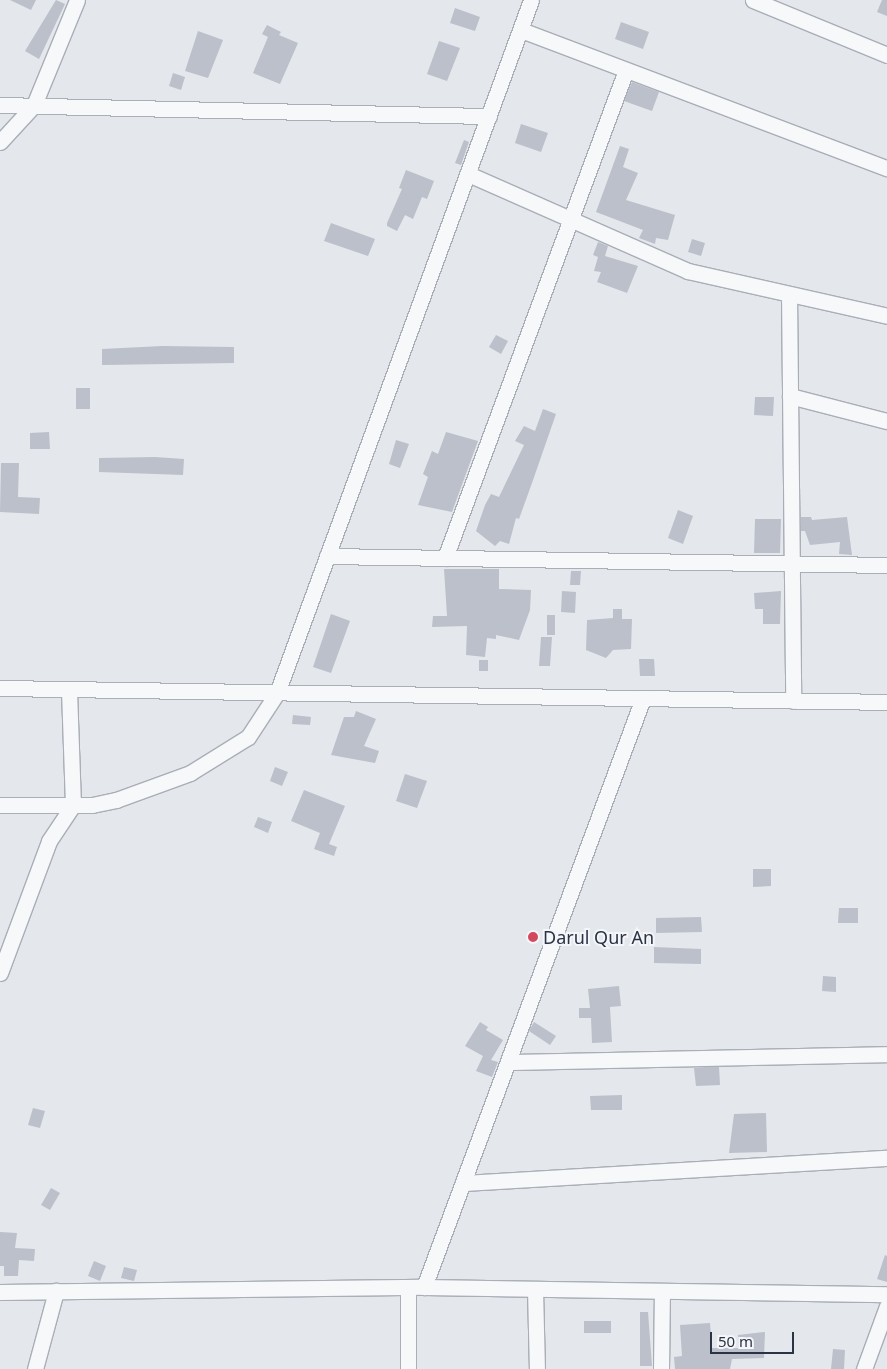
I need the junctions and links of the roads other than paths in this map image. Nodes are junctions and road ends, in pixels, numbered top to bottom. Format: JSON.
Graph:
{"nodes":[{"id":1,"x":77,"y":0,"type":"edge"},
{"id":2,"x":531,"y":0,"type":"edge"},
{"id":3,"x":754,"y":0,"type":"edge"},
{"id":4,"x":521,"y":30,"type":"junction"},
{"id":5,"x":887,"y":55,"type":"edge"},
{"id":6,"x":626,"y":70,"type":"junction"},
{"id":7,"x":0,"y":105,"type":"edge"},
{"id":8,"x":34,"y":105,"type":"junction"},
{"id":9,"x":489,"y":116,"type":"junction"},
{"id":10,"x":0,"y":142,"type":"edge"},
{"id":11,"x":887,"y":168,"type":"edge"},
{"id":12,"x":468,"y":174,"type":"junction"},
{"id":13,"x":570,"y":219,"type":"junction"},
{"id":14,"x":789,"y":294,"type":"junction"},
{"id":15,"x":887,"y":316,"type":"edge"},
{"id":16,"x":790,"y":396,"type":"junction"},
{"id":17,"x":887,"y":421,"type":"edge"},
{"id":18,"x":328,"y":556,"type":"junction"},
{"id":19,"x":445,"y":558,"type":"junction"},
{"id":20,"x":792,"y":563,"type":"junction"},
{"id":21,"x":887,"y":565,"type":"edge"},
{"id":22,"x":0,"y":688,"type":"edge"},
{"id":23,"x":70,"y":689,"type":"junction"},
{"id":24,"x":277,"y":693,"type":"junction"},
{"id":25,"x":643,"y":698,"type":"junction"},
{"id":26,"x":793,"y":701,"type":"junction"},
{"id":27,"x":887,"y":702,"type":"edge"},
{"id":28,"x":0,"y":805,"type":"edge"},
{"id":29,"x":73,"y":805,"type":"junction"},
{"id":30,"x":0,"y":972,"type":"edge"},
{"id":31,"x":887,"y":1054,"type":"edge"},
{"id":32,"x":508,"y":1062,"type":"junction"},
{"id":33,"x":887,"y":1158,"type":"edge"},
{"id":34,"x":463,"y":1183,"type":"junction"},
{"id":35,"x":408,"y":1287,"type":"junction"},
{"id":36,"x":424,"y":1287,"type":"junction"},
{"id":37,"x":535,"y":1289,"type":"junction"},
{"id":38,"x":56,"y":1291,"type":"junction"},
{"id":39,"x":662,"y":1291,"type":"junction"},
{"id":40,"x":0,"y":1292,"type":"edge"},
{"id":41,"x":887,"y":1294,"type":"edge"},
{"id":42,"x":887,"y":1306,"type":"edge"},
{"id":43,"x":35,"y":1369,"type":"edge"},
{"id":44,"x":408,"y":1369,"type":"edge"},
{"id":45,"x":536,"y":1369,"type":"edge"},
{"id":46,"x":661,"y":1369,"type":"edge"},
{"id":47,"x":864,"y":1369,"type":"edge"}],
"edges":[{"from":1,"to":8,"type":"street"},
{"from":2,"to":4,"type":"street"},
{"from":3,"to":5,"type":"street"},
{"from":4,"to":6,"type":"street"},
{"from":4,"to":9,"type":"street"},
{"from":6,"to":11,"type":"street"},
{"from":6,"to":13,"type":"street"},
{"from":7,"to":8,"type":"street"},
{"from":8,"to":9,"type":"street"},
{"from":8,"to":10,"type":"street"},
{"from":9,"to":12,"type":"street"},
{"from":12,"to":13,"type":"street"},
{"from":12,"to":18,"type":"street"},
{"from":13,"to":14,"type":"street"},
{"from":13,"to":19,"type":"street"},
{"from":14,"to":15,"type":"street"},
{"from":14,"to":16,"type":"street"},
{"from":16,"to":17,"type":"street"},
{"from":16,"to":20,"type":"street"},
{"from":18,"to":19,"type":"street"},
{"from":18,"to":24,"type":"street"},
{"from":19,"to":20,"type":"street"},
{"from":20,"to":21,"type":"street"},
{"from":20,"to":26,"type":"street"},
{"from":22,"to":23,"type":"street"},
{"from":23,"to":24,"type":"street"},
{"from":23,"to":29,"type":"street"},
{"from":24,"to":25,"type":"street"},
{"from":24,"to":29,"type":"street"},
{"from":25,"to":26,"type":"street"},
{"from":25,"to":32,"type":"street"},
{"from":26,"to":27,"type":"street"},
{"from":28,"to":29,"type":"street"},
{"from":29,"to":30,"type":"street"},
{"from":31,"to":32,"type":"street"},
{"from":32,"to":34,"type":"street"},
{"from":33,"to":34,"type":"street"},
{"from":34,"to":36,"type":"street"},
{"from":35,"to":36,"type":"street"},
{"from":35,"to":38,"type":"street"},
{"from":35,"to":44,"type":"street"},
{"from":36,"to":37,"type":"street"},
{"from":37,"to":39,"type":"street"},
{"from":37,"to":45,"type":"street"},
{"from":38,"to":40,"type":"street"},
{"from":38,"to":43,"type":"street"},
{"from":39,"to":41,"type":"street"},
{"from":39,"to":46,"type":"street"},
{"from":42,"to":47,"type":"street"}]}
